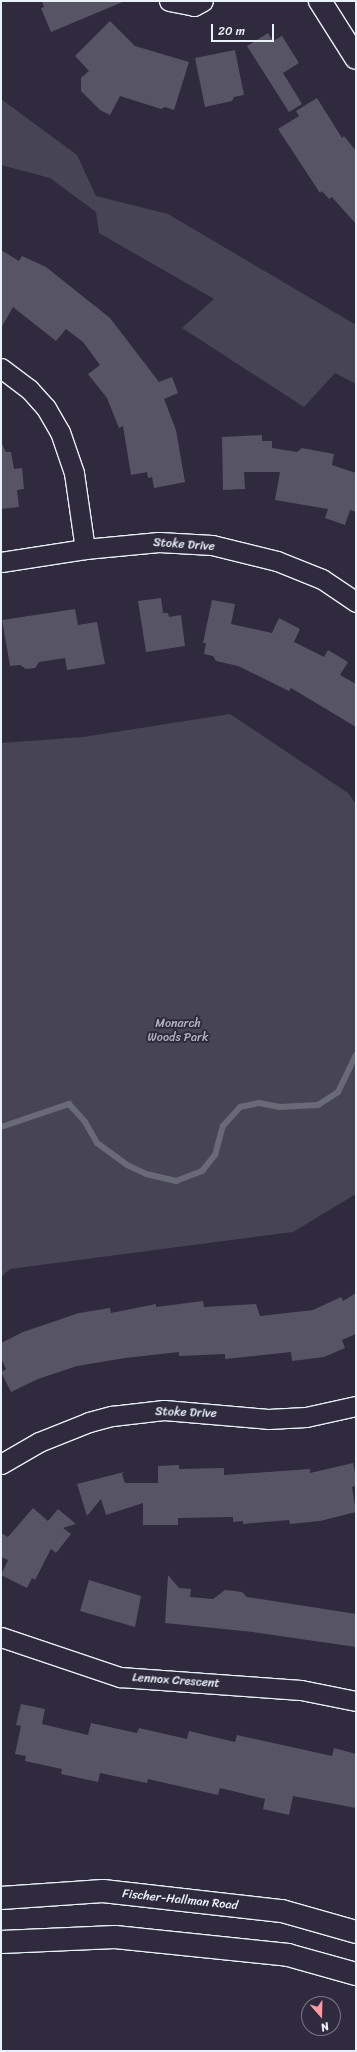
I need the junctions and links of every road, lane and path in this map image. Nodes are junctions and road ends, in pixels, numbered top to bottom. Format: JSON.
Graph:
{"nodes":[{"id":1,"x":169,"y":1,"type":"edge"},
{"id":2,"x":203,"y":1,"type":"edge"},
{"id":3,"x":320,"y":1,"type":"edge"},
{"id":4,"x":356,"y":58,"type":"edge"},
{"id":5,"x":1,"y":368,"type":"edge"},
{"id":6,"x":85,"y":549,"type":"junction"},
{"id":7,"x":1,"y":562,"type":"edge"},
{"id":8,"x":356,"y":602,"type":"edge"},
{"id":9,"x":356,"y":1406,"type":"edge"},
{"id":10,"x":1,"y":1464,"type":"edge"},
{"id":11,"x":1,"y":1637,"type":"edge"},
{"id":12,"x":356,"y":1701,"type":"edge"},
{"id":13,"x":1,"y":1898,"type":"edge"},
{"id":14,"x":356,"y":1932,"type":"edge"},
{"id":15,"x":1,"y":1942,"type":"edge"},
{"id":16,"x":356,"y":1974,"type":"edge"}],
"edges":[{"from":1,"to":2,"type":"street"},
{"from":3,"to":4,"type":"main road"},
{"from":5,"to":6,"type":"street"},
{"from":6,"to":7,"type":"street","name":"Stoke Drive"},
{"from":6,"to":8,"type":"street","name":"Stoke Drive"},
{"from":9,"to":10,"type":"street","name":"Stoke Drive"},
{"from":11,"to":12,"type":"street","name":"Lennox Crescent"},
{"from":13,"to":14,"type":"main road","name":"Fischer-Hallman Road"},
{"from":15,"to":16,"type":"main road"}]}
